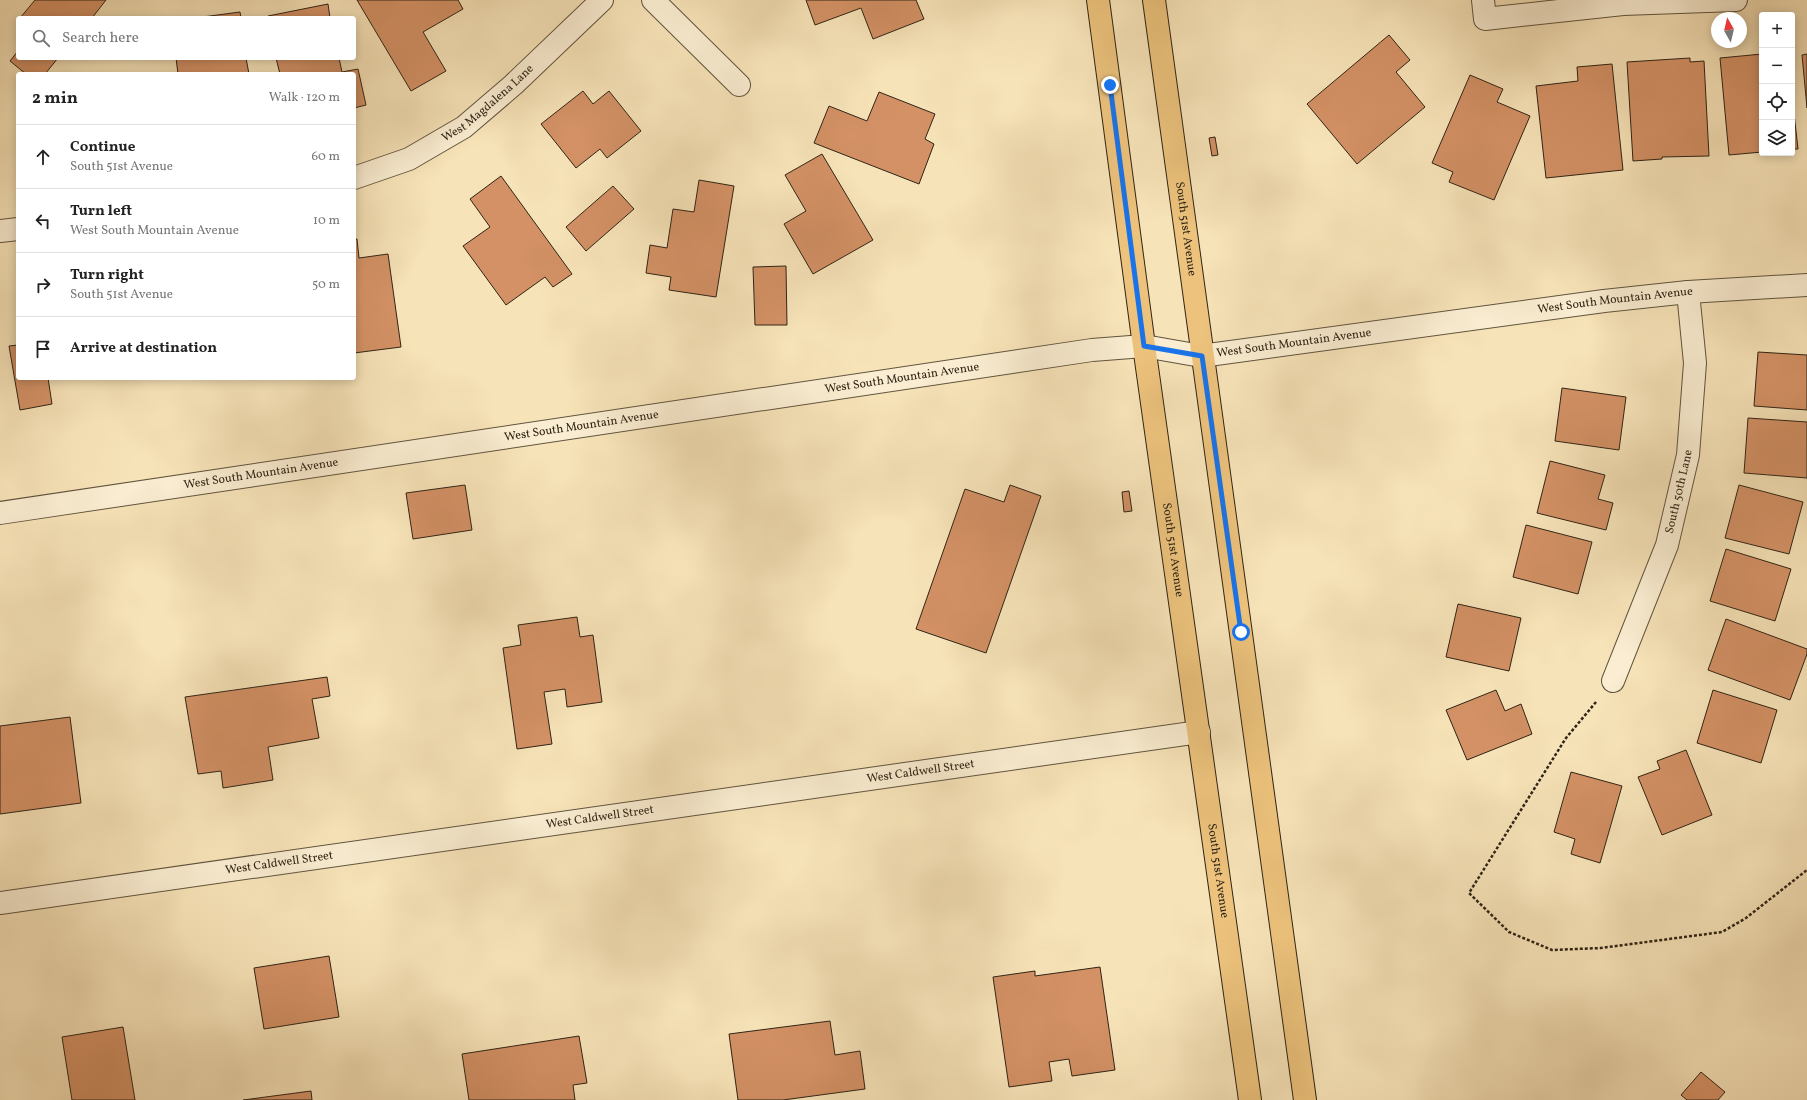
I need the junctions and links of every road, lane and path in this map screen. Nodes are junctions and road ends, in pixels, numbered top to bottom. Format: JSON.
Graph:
{"nodes":[{"id":1,"x":602,"y":0,"type":"edge"},
{"id":2,"x":653,"y":0,"type":"edge"},
{"id":3,"x":1098,"y":0,"type":"edge"},
{"id":4,"x":1154,"y":0,"type":"edge"},
{"id":5,"x":1736,"y":0,"type":"edge"},
{"id":6,"x":1484,"y":10,"type":"edge"},
{"id":7,"x":739,"y":85,"type":"dead end"},
{"id":8,"x":356,"y":177,"type":"edge"},
{"id":9,"x":16,"y":229,"type":"edge"},
{"id":10,"x":0,"y":231,"type":"edge"},
{"id":11,"x":1807,"y":285,"type":"edge"},
{"id":12,"x":1688,"y":292,"type":"junction"},
{"id":13,"x":1144,"y":346,"type":"junction"},
{"id":14,"x":1202,"y":356,"type":"junction"},
{"id":15,"x":0,"y":513,"type":"edge"},
{"id":16,"x":1613,"y":681,"type":"joint"},
{"id":17,"x":1199,"y":732,"type":"junction"},
{"id":18,"x":1807,"y":870,"type":"edge"},
{"id":19,"x":0,"y":903,"type":"edge"},
{"id":20,"x":1250,"y":1100,"type":"edge"},
{"id":21,"x":1305,"y":1100,"type":"edge"}],
"edges":[{"from":1,"to":8,"type":"street","name":"West Magdalena Lane"},
{"from":2,"to":7,"type":"street"},
{"from":3,"to":13,"type":"main road","name":"South 51st Avenue"},
{"from":4,"to":14,"type":"main road","name":"South 51st Avenue"},
{"from":5,"to":6,"type":"street"},
{"from":9,"to":10,"type":"street"},
{"from":11,"to":12,"type":"street","name":"West South Mountain Avenue"},
{"from":12,"to":14,"type":"street","name":"West South Mountain Avenue"},
{"from":12,"to":16,"type":"street","name":"South 50th Lane"},
{"from":13,"to":14,"type":"street","name":"West South Mountain Avenue"},
{"from":13,"to":15,"type":"street","name":"West South Mountain Avenue"},
{"from":13,"to":17,"type":"main road","name":"South 51st Avenue"},
{"from":14,"to":21,"type":"main road","name":"South 51st Avenue"},
{"from":16,"to":18,"type":"path"},
{"from":17,"to":19,"type":"street","name":"West Caldwell Street"},
{"from":17,"to":20,"type":"main road","name":"South 51st Avenue"}]}
